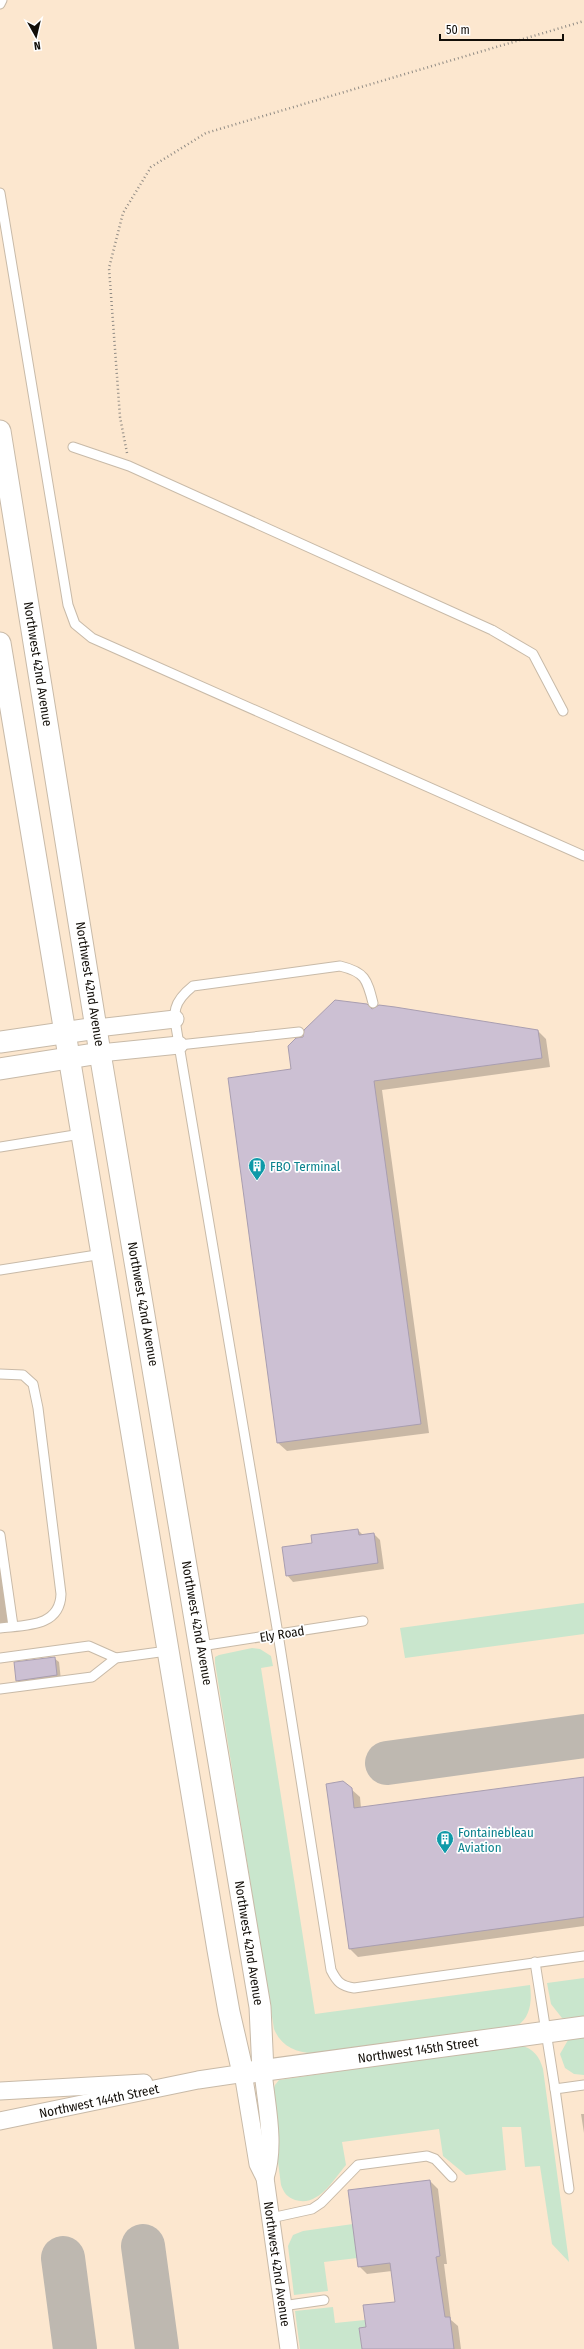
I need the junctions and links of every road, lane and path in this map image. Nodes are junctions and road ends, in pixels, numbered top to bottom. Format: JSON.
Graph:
{"nodes":[{"id":1,"x":2,"y":0,"type":"edge"},
{"id":2,"x":0,"y":4,"type":"edge"},
{"id":3,"x":584,"y":21,"type":"edge"},
{"id":4,"x":0,"y":193,"type":"edge"},
{"id":5,"x":0,"y":431,"type":"edge"},
{"id":6,"x":73,"y":447,"type":"dead end"},
{"id":7,"x":129,"y":466,"type":"junction"},
{"id":8,"x":7,"y":517,"type":"edge"},
{"id":9,"x":0,"y":643,"type":"edge"},
{"id":10,"x":563,"y":711,"type":"dead end"},
{"id":11,"x":584,"y":856,"type":"edge"},
{"id":12,"x":373,"y":1003,"type":"dead end"},
{"id":13,"x":175,"y":1019,"type":"junction"},
{"id":14,"x":97,"y":1028,"type":"junction"},
{"id":15,"x":299,"y":1032,"type":"dead end"},
{"id":16,"x":64,"y":1033,"type":"junction"},
{"id":17,"x":0,"y":1042,"type":"edge"},
{"id":18,"x":179,"y":1045,"type":"junction"},
{"id":19,"x":100,"y":1053,"type":"junction"},
{"id":20,"x":68,"y":1058,"type":"junction"},
{"id":21,"x":0,"y":1069,"type":"edge"},
{"id":22,"x":81,"y":1134,"type":"junction"},
{"id":23,"x":0,"y":1147,"type":"edge"},
{"id":24,"x":103,"y":1254,"type":"junction"},
{"id":25,"x":0,"y":1270,"type":"edge"},
{"id":26,"x":0,"y":1374,"type":"edge"},
{"id":27,"x":0,"y":1535,"type":"edge"},
{"id":28,"x":363,"y":1621,"type":"dead end"},
{"id":29,"x":13,"y":1626,"type":"junction"},
{"id":30,"x":0,"y":1628,"type":"edge"},
{"id":31,"x":278,"y":1634,"type":"junction"},
{"id":32,"x":201,"y":1646,"type":"junction"},
{"id":33,"x":167,"y":1650,"type":"junction"},
{"id":34,"x":0,"y":1658,"type":"edge"},
{"id":35,"x":116,"y":1658,"type":"junction"},
{"id":36,"x":0,"y":1689,"type":"edge"},
{"id":37,"x":584,"y":1956,"type":"edge"},
{"id":38,"x":535,"y":1962,"type":"junction"},
{"id":39,"x":584,"y":2027,"type":"edge"},
{"id":40,"x":545,"y":2032,"type":"junction"},
{"id":41,"x":253,"y":2072,"type":"junction"},
{"id":42,"x":198,"y":2080,"type":"junction"},
{"id":43,"x":584,"y":2084,"type":"edge"},
{"id":44,"x":555,"y":2089,"type":"junction"},
{"id":45,"x":0,"y":2091,"type":"edge"},
{"id":46,"x":0,"y":2121,"type":"edge"},
{"id":47,"x":452,"y":2177,"type":"dead end"},
{"id":48,"x":569,"y":2189,"type":"dead end"},
{"id":49,"x":271,"y":2218,"type":"junction"},
{"id":50,"x":324,"y":2300,"type":"dead end"},
{"id":51,"x":282,"y":2306,"type":"junction"},
{"id":52,"x":289,"y":2349,"type":"edge"}],
"edges":[{"from":1,"to":2,"type":"lane"},
{"from":3,"to":7,"type":"path"},
{"from":4,"to":11,"type":"lane"},
{"from":5,"to":8,"type":"street","name":"Northwest 42nd Avenue"},
{"from":6,"to":7,"type":"lane"},
{"from":7,"to":10,"type":"lane"},
{"from":8,"to":14,"type":"street","name":"Northwest 42nd Avenue"},
{"from":9,"to":16,"type":"street","name":"Northwest 42nd Avenue"},
{"from":12,"to":13,"type":"lane"},
{"from":13,"to":14,"type":"street"},
{"from":13,"to":18,"type":"lane"},
{"from":14,"to":16,"type":"street"},
{"from":14,"to":19,"type":"street","name":"Northwest 42nd Avenue"},
{"from":15,"to":18,"type":"lane"},
{"from":16,"to":17,"type":"street"},
{"from":16,"to":20,"type":"street","name":"Northwest 42nd Avenue"},
{"from":18,"to":19,"type":"street"},
{"from":18,"to":31,"type":"lane"},
{"from":19,"to":20,"type":"street"},
{"from":19,"to":32,"type":"street","name":"Northwest 42nd Avenue"},
{"from":20,"to":21,"type":"street"},
{"from":20,"to":22,"type":"street","name":"Northwest 42nd Avenue"},
{"from":22,"to":23,"type":"lane"},
{"from":22,"to":24,"type":"street","name":"Northwest 42nd Avenue"},
{"from":24,"to":25,"type":"lane"},
{"from":24,"to":33,"type":"street","name":"Northwest 42nd Avenue"},
{"from":26,"to":29,"type":"lane"},
{"from":27,"to":29,"type":"lane"},
{"from":28,"to":31,"type":"lane","name":"Ely Road"},
{"from":29,"to":30,"type":"lane"},
{"from":31,"to":32,"type":"lane","name":"Ely Road"},
{"from":31,"to":38,"type":"lane"},
{"from":32,"to":33,"type":"street"},
{"from":32,"to":41,"type":"street","name":"Northwest 42nd Avenue"},
{"from":33,"to":35,"type":"lane"},
{"from":33,"to":41,"type":"street","name":"Northwest 42nd Avenue"},
{"from":34,"to":35,"type":"lane"},
{"from":35,"to":36,"type":"lane"},
{"from":37,"to":38,"type":"lane"},
{"from":38,"to":40,"type":"lane"},
{"from":39,"to":40,"type":"street","name":"Northwest 145th Street"},
{"from":40,"to":41,"type":"street","name":"Northwest 145th Street"},
{"from":40,"to":44,"type":"lane"},
{"from":41,"to":42,"type":"street","name":"Northwest 144th Street"},
{"from":41,"to":49,"type":"street","name":"Northwest 42nd Avenue"},
{"from":42,"to":45,"type":"street","name":"Northwest 144th Street"},
{"from":42,"to":46,"type":"street","name":"Northwest 144th Street"},
{"from":43,"to":44,"type":"lane"},
{"from":44,"to":48,"type":"lane"},
{"from":47,"to":49,"type":"lane"},
{"from":49,"to":51,"type":"street","name":"Northwest 42nd Avenue"},
{"from":50,"to":51,"type":"lane"},
{"from":51,"to":52,"type":"street","name":"Northwest 42nd Avenue"}]}
